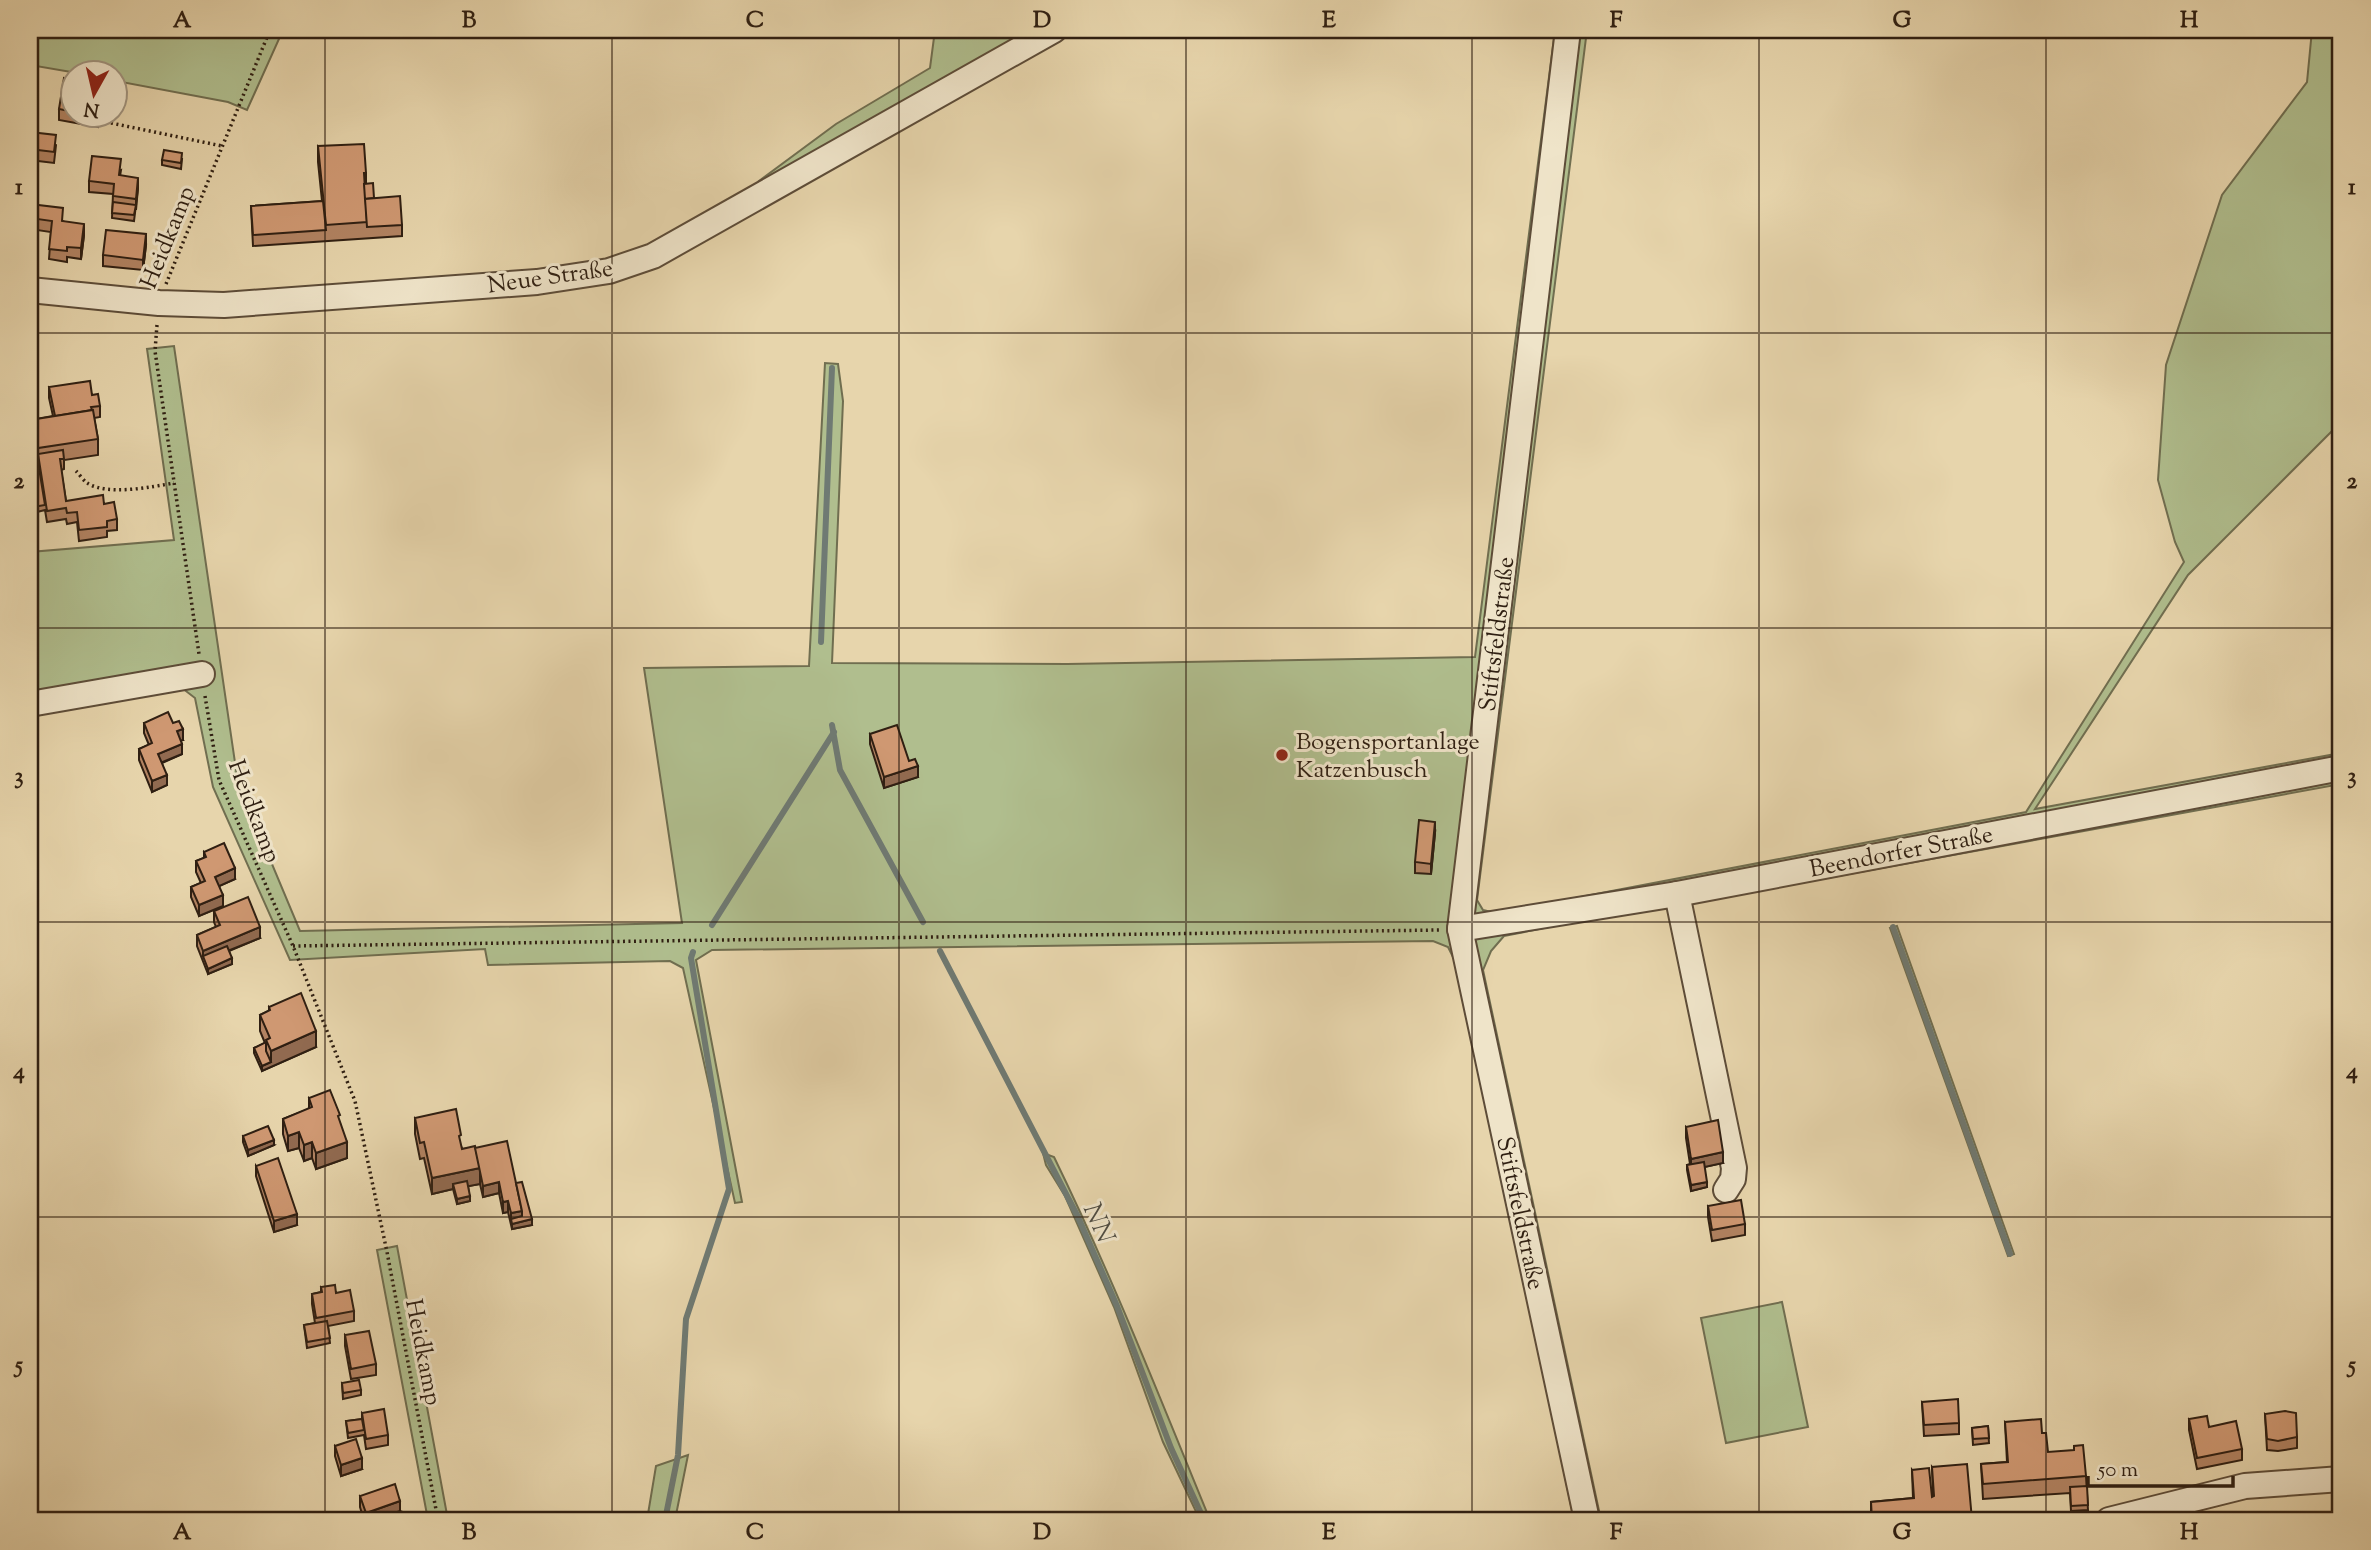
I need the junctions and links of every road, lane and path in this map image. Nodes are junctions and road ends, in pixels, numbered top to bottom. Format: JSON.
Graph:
{"nodes":[{"id":1,"x":270,"y":30,"type":"edge"},
{"id":2,"x":1054,"y":30,"type":"edge"},
{"id":3,"x":1569,"y":30,"type":"edge"},
{"id":4,"x":130,"y":127,"type":"edge"},
{"id":5,"x":222,"y":146,"type":"junction"},
{"id":6,"x":30,"y":290,"type":"edge"},
{"id":7,"x":159,"y":303,"type":"junction"},
{"id":8,"x":76,"y":471,"type":"dead end"},
{"id":9,"x":174,"y":483,"type":"junction"},
{"id":10,"x":202,"y":674,"type":"junction"},
{"id":11,"x":30,"y":704,"type":"edge"},
{"id":12,"x":2341,"y":768,"type":"edge"},
{"id":13,"x":1677,"y":894,"type":"junction"},
{"id":14,"x":1460,"y":929,"type":"junction"},
{"id":15,"x":293,"y":946,"type":"junction"},
{"id":16,"x":1726,"y":1190,"type":"dead end"},
{"id":17,"x":2341,"y":1479,"type":"edge"},
{"id":18,"x":2150,"y":1514,"type":"edge"},
{"id":19,"x":438,"y":1520,"type":"edge"},
{"id":20,"x":1587,"y":1520,"type":"edge"},
{"id":21,"x":2109,"y":1520,"type":"edge"}],
"edges":[{"from":1,"to":5,"type":"path","name":"Heidkamp"},
{"from":2,"to":7,"type":"street","name":"Neue Straße"},
{"from":3,"to":14,"type":"street","name":"Stiftsfeldstraße"},
{"from":4,"to":5,"type":"path"},
{"from":5,"to":7,"type":"path","name":"Heidkamp"},
{"from":6,"to":7,"type":"street","name":"Neue Straße"},
{"from":7,"to":9,"type":"path","name":"Heidkamp"},
{"from":8,"to":9,"type":"path"},
{"from":9,"to":10,"type":"path","name":"Heidkamp"},
{"from":10,"to":11,"type":"street"},
{"from":10,"to":15,"type":"path","name":"Heidkamp"},
{"from":12,"to":13,"type":"street","name":"Beendorfer Straße"},
{"from":13,"to":14,"type":"street","name":"Beendorfer Straße"},
{"from":13,"to":16,"type":"street"},
{"from":14,"to":15,"type":"path"},
{"from":14,"to":20,"type":"street","name":"Stiftsfeldstraße"},
{"from":15,"to":19,"type":"path","name":"Heidkamp"},
{"from":17,"to":18,"type":"street"},
{"from":18,"to":21,"type":"street"}]}
